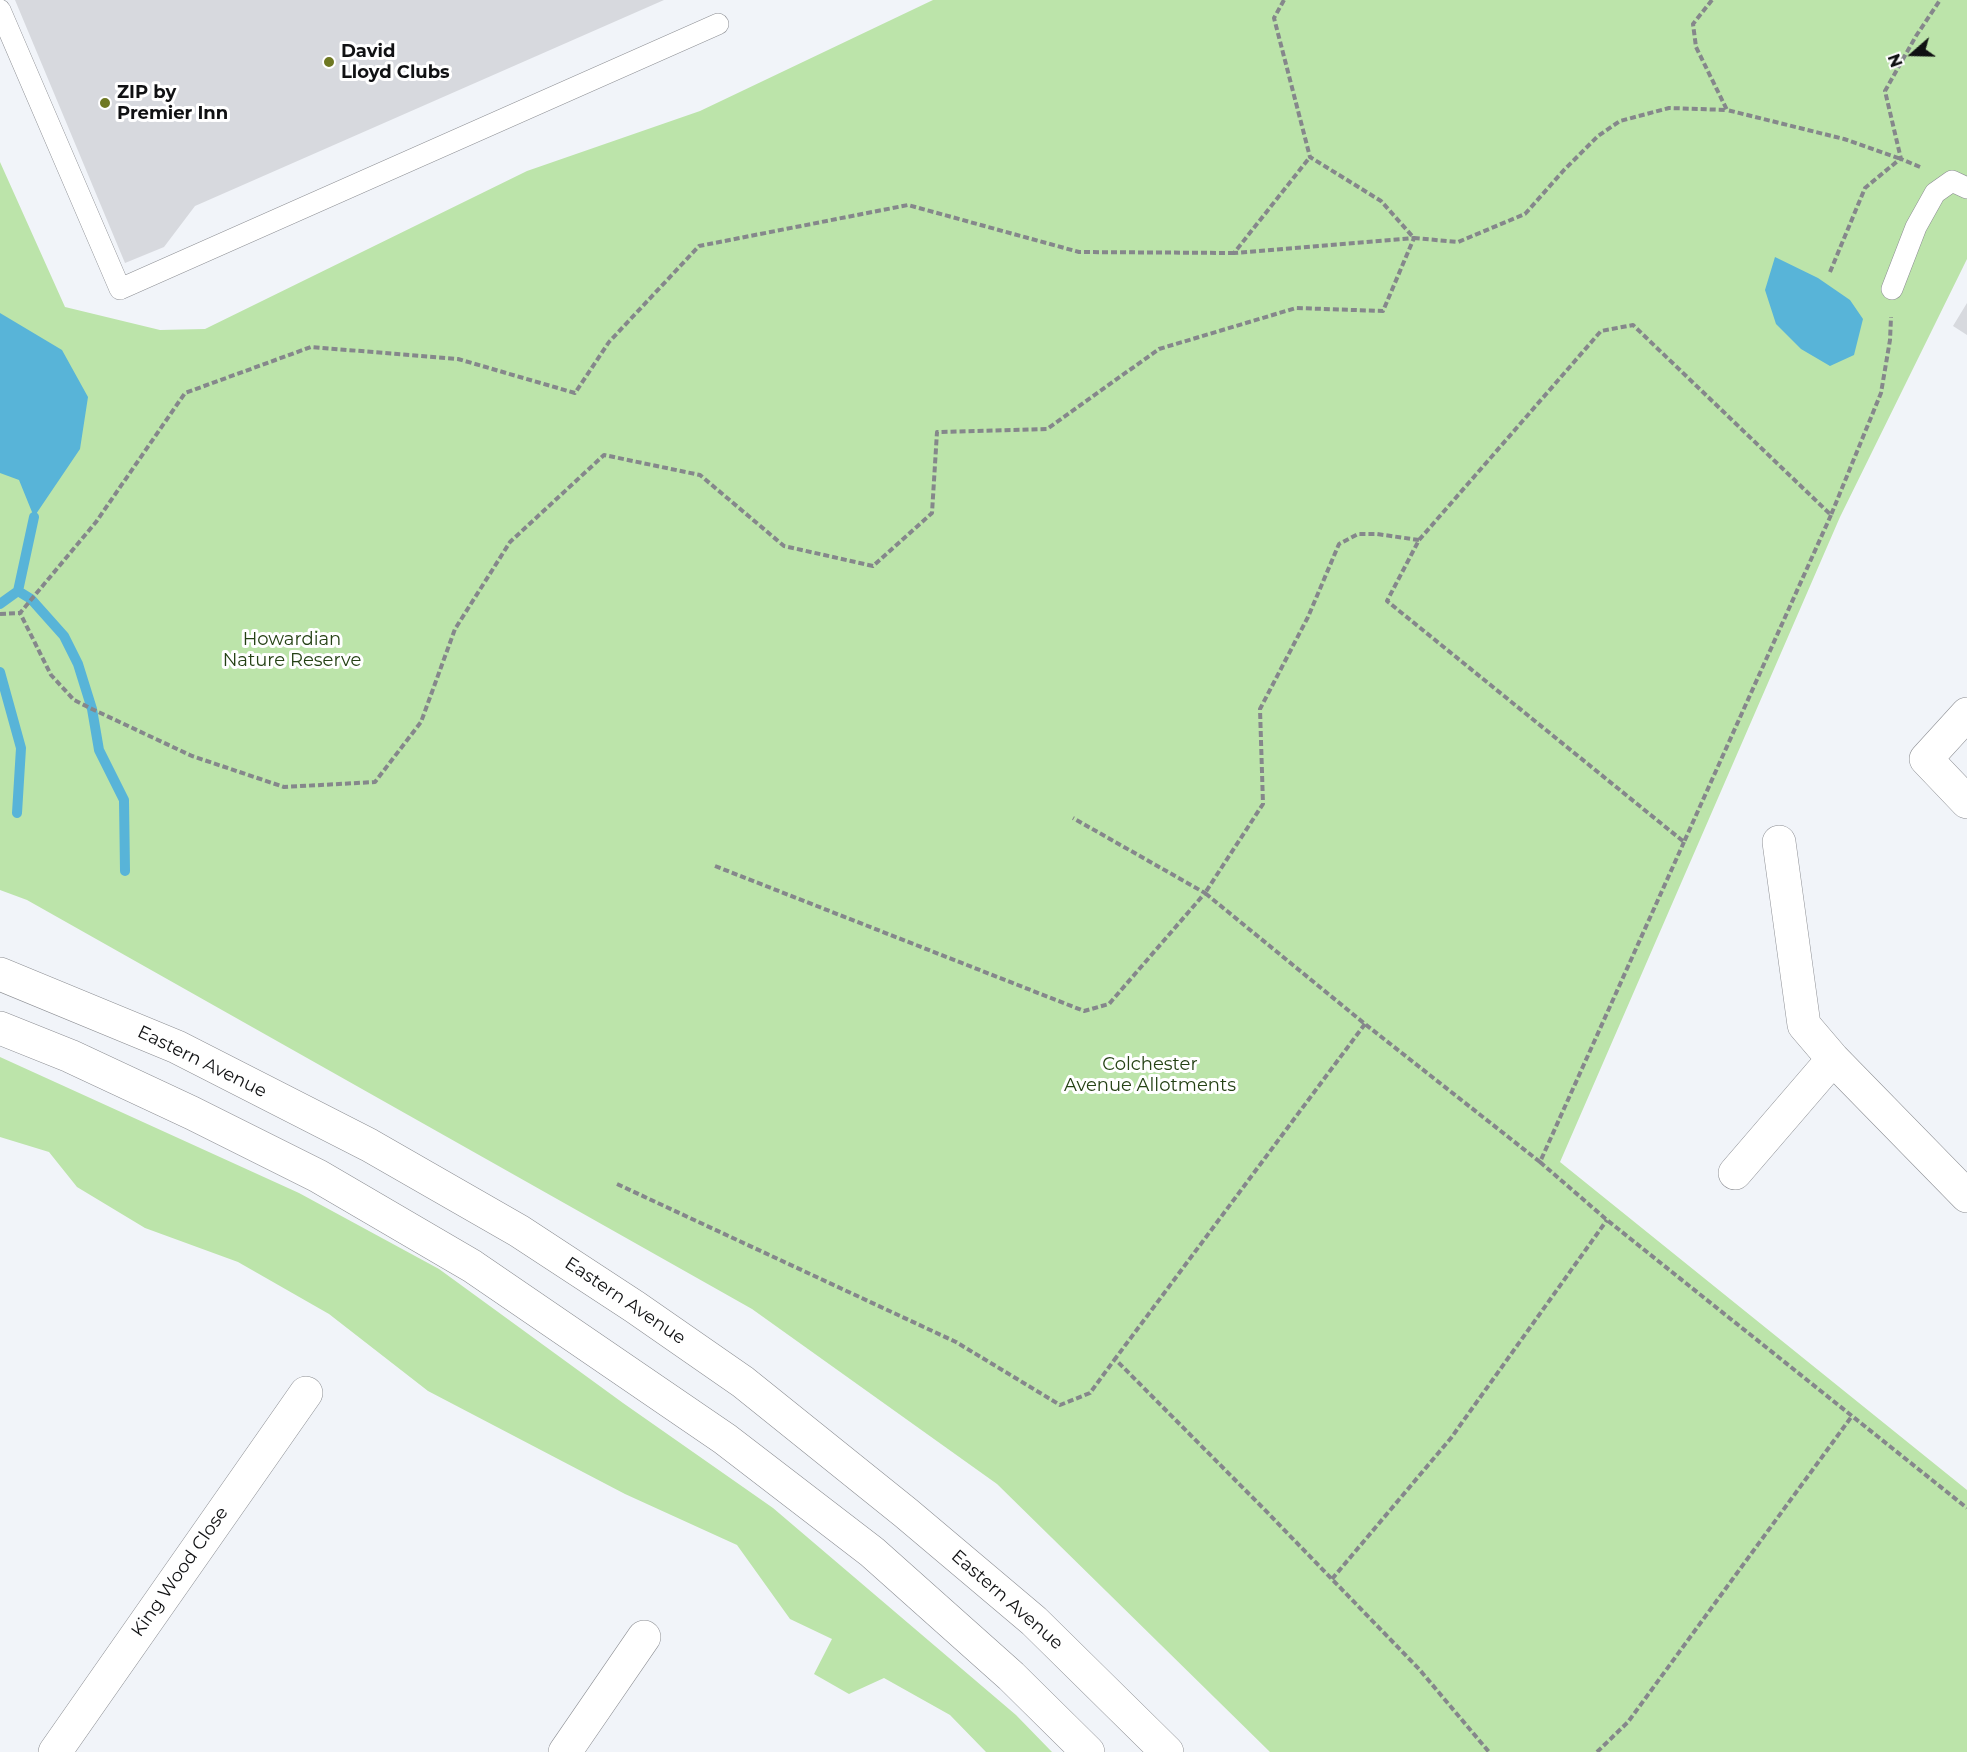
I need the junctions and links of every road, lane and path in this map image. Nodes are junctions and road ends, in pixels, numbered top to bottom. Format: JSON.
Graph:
{"nodes":[{"id":1,"x":1284,"y":0,"type":"edge"},
{"id":2,"x":1712,"y":0,"type":"edge"},
{"id":3,"x":1940,"y":0,"type":"edge"},
{"id":4,"x":0,"y":10,"type":"edge"},
{"id":5,"x":718,"y":24,"type":"dead end"},
{"id":6,"x":1727,"y":110,"type":"junction"},
{"id":7,"x":1310,"y":157,"type":"junction"},
{"id":8,"x":1901,"y":159,"type":"junction"},
{"id":9,"x":1960,"y":184,"type":"edge"},
{"id":10,"x":1414,"y":238,"type":"junction"},
{"id":11,"x":1234,"y":253,"type":"junction"},
{"id":12,"x":1830,"y":272,"type":"dead end"},
{"id":13,"x":1892,"y":289,"type":"joint"},
{"id":14,"x":1831,"y":515,"type":"junction"},
{"id":15,"x":1419,"y":540,"type":"junction"},
{"id":16,"x":20,"y":612,"type":"junction"},
{"id":17,"x":0,"y":614,"type":"edge"},
{"id":18,"x":1967,"y":714,"type":"edge"},
{"id":19,"x":1967,"y":802,"type":"edge"},
{"id":20,"x":1073,"y":818,"type":"dead end"},
{"id":21,"x":1684,"y":842,"type":"junction"},
{"id":22,"x":1779,"y":842,"type":"dead end"},
{"id":23,"x":715,"y":866,"type":"dead end"},
{"id":24,"x":1205,"y":893,"type":"junction"},
{"id":25,"x":0,"y":974,"type":"edge"},
{"id":26,"x":1365,"y":1024,"type":"junction"},
{"id":27,"x":0,"y":1028,"type":"edge"},
{"id":28,"x":1833,"y":1059,"type":"junction"},
{"id":29,"x":1540,"y":1162,"type":"junction"},
{"id":30,"x":1736,"y":1173,"type":"dead end"},
{"id":31,"x":617,"y":1184,"type":"dead end"},
{"id":32,"x":1967,"y":1196,"type":"edge"},
{"id":33,"x":1608,"y":1220,"type":"junction"},
{"id":34,"x":1115,"y":1359,"type":"junction"},
{"id":35,"x":306,"y":1392,"type":"dead end"},
{"id":36,"x":1852,"y":1416,"type":"junction"},
{"id":37,"x":1967,"y":1508,"type":"edge"},
{"id":38,"x":1332,"y":1578,"type":"junction"},
{"id":39,"x":644,"y":1637,"type":"dead end"},
{"id":40,"x":55,"y":1752,"type":"edge"},
{"id":41,"x":565,"y":1752,"type":"edge"},
{"id":42,"x":1088,"y":1752,"type":"edge"},
{"id":43,"x":1167,"y":1752,"type":"edge"},
{"id":44,"x":1489,"y":1752,"type":"edge"},
{"id":45,"x":1597,"y":1752,"type":"edge"}],
"edges":[{"from":1,"to":7,"type":"path"},
{"from":2,"to":6,"type":"path"},
{"from":3,"to":8,"type":"path"},
{"from":4,"to":5,"type":"lane"},
{"from":6,"to":8,"type":"path"},
{"from":6,"to":10,"type":"path"},
{"from":7,"to":10,"type":"path"},
{"from":7,"to":11,"type":"path"},
{"from":8,"to":9,"type":"path"},
{"from":8,"to":12,"type":"path"},
{"from":9,"to":13,"type":"lane"},
{"from":10,"to":11,"type":"path"},
{"from":10,"to":16,"type":"path"},
{"from":11,"to":16,"type":"path"},
{"from":13,"to":14,"type":"path"},
{"from":14,"to":15,"type":"path"},
{"from":14,"to":21,"type":"path"},
{"from":15,"to":21,"type":"path"},
{"from":15,"to":24,"type":"path"},
{"from":16,"to":17,"type":"path"},
{"from":18,"to":19,"type":"main road"},
{"from":20,"to":24,"type":"path"},
{"from":21,"to":29,"type":"path"},
{"from":22,"to":28,"type":"main road"},
{"from":23,"to":24,"type":"path"},
{"from":24,"to":26,"type":"path"},
{"from":25,"to":43,"type":"main road","name":"Eastern Avenue"},
{"from":26,"to":29,"type":"path"},
{"from":26,"to":34,"type":"path"},
{"from":27,"to":42,"type":"main road"},
{"from":28,"to":30,"type":"main road"},
{"from":28,"to":32,"type":"main road"},
{"from":29,"to":33,"type":"path"},
{"from":31,"to":34,"type":"path"},
{"from":33,"to":36,"type":"path"},
{"from":33,"to":38,"type":"path"},
{"from":34,"to":38,"type":"path"},
{"from":35,"to":40,"type":"main road","name":"King Wood Close"},
{"from":36,"to":37,"type":"path"},
{"from":36,"to":45,"type":"path"},
{"from":38,"to":44,"type":"path"},
{"from":39,"to":41,"type":"main road"}]}
